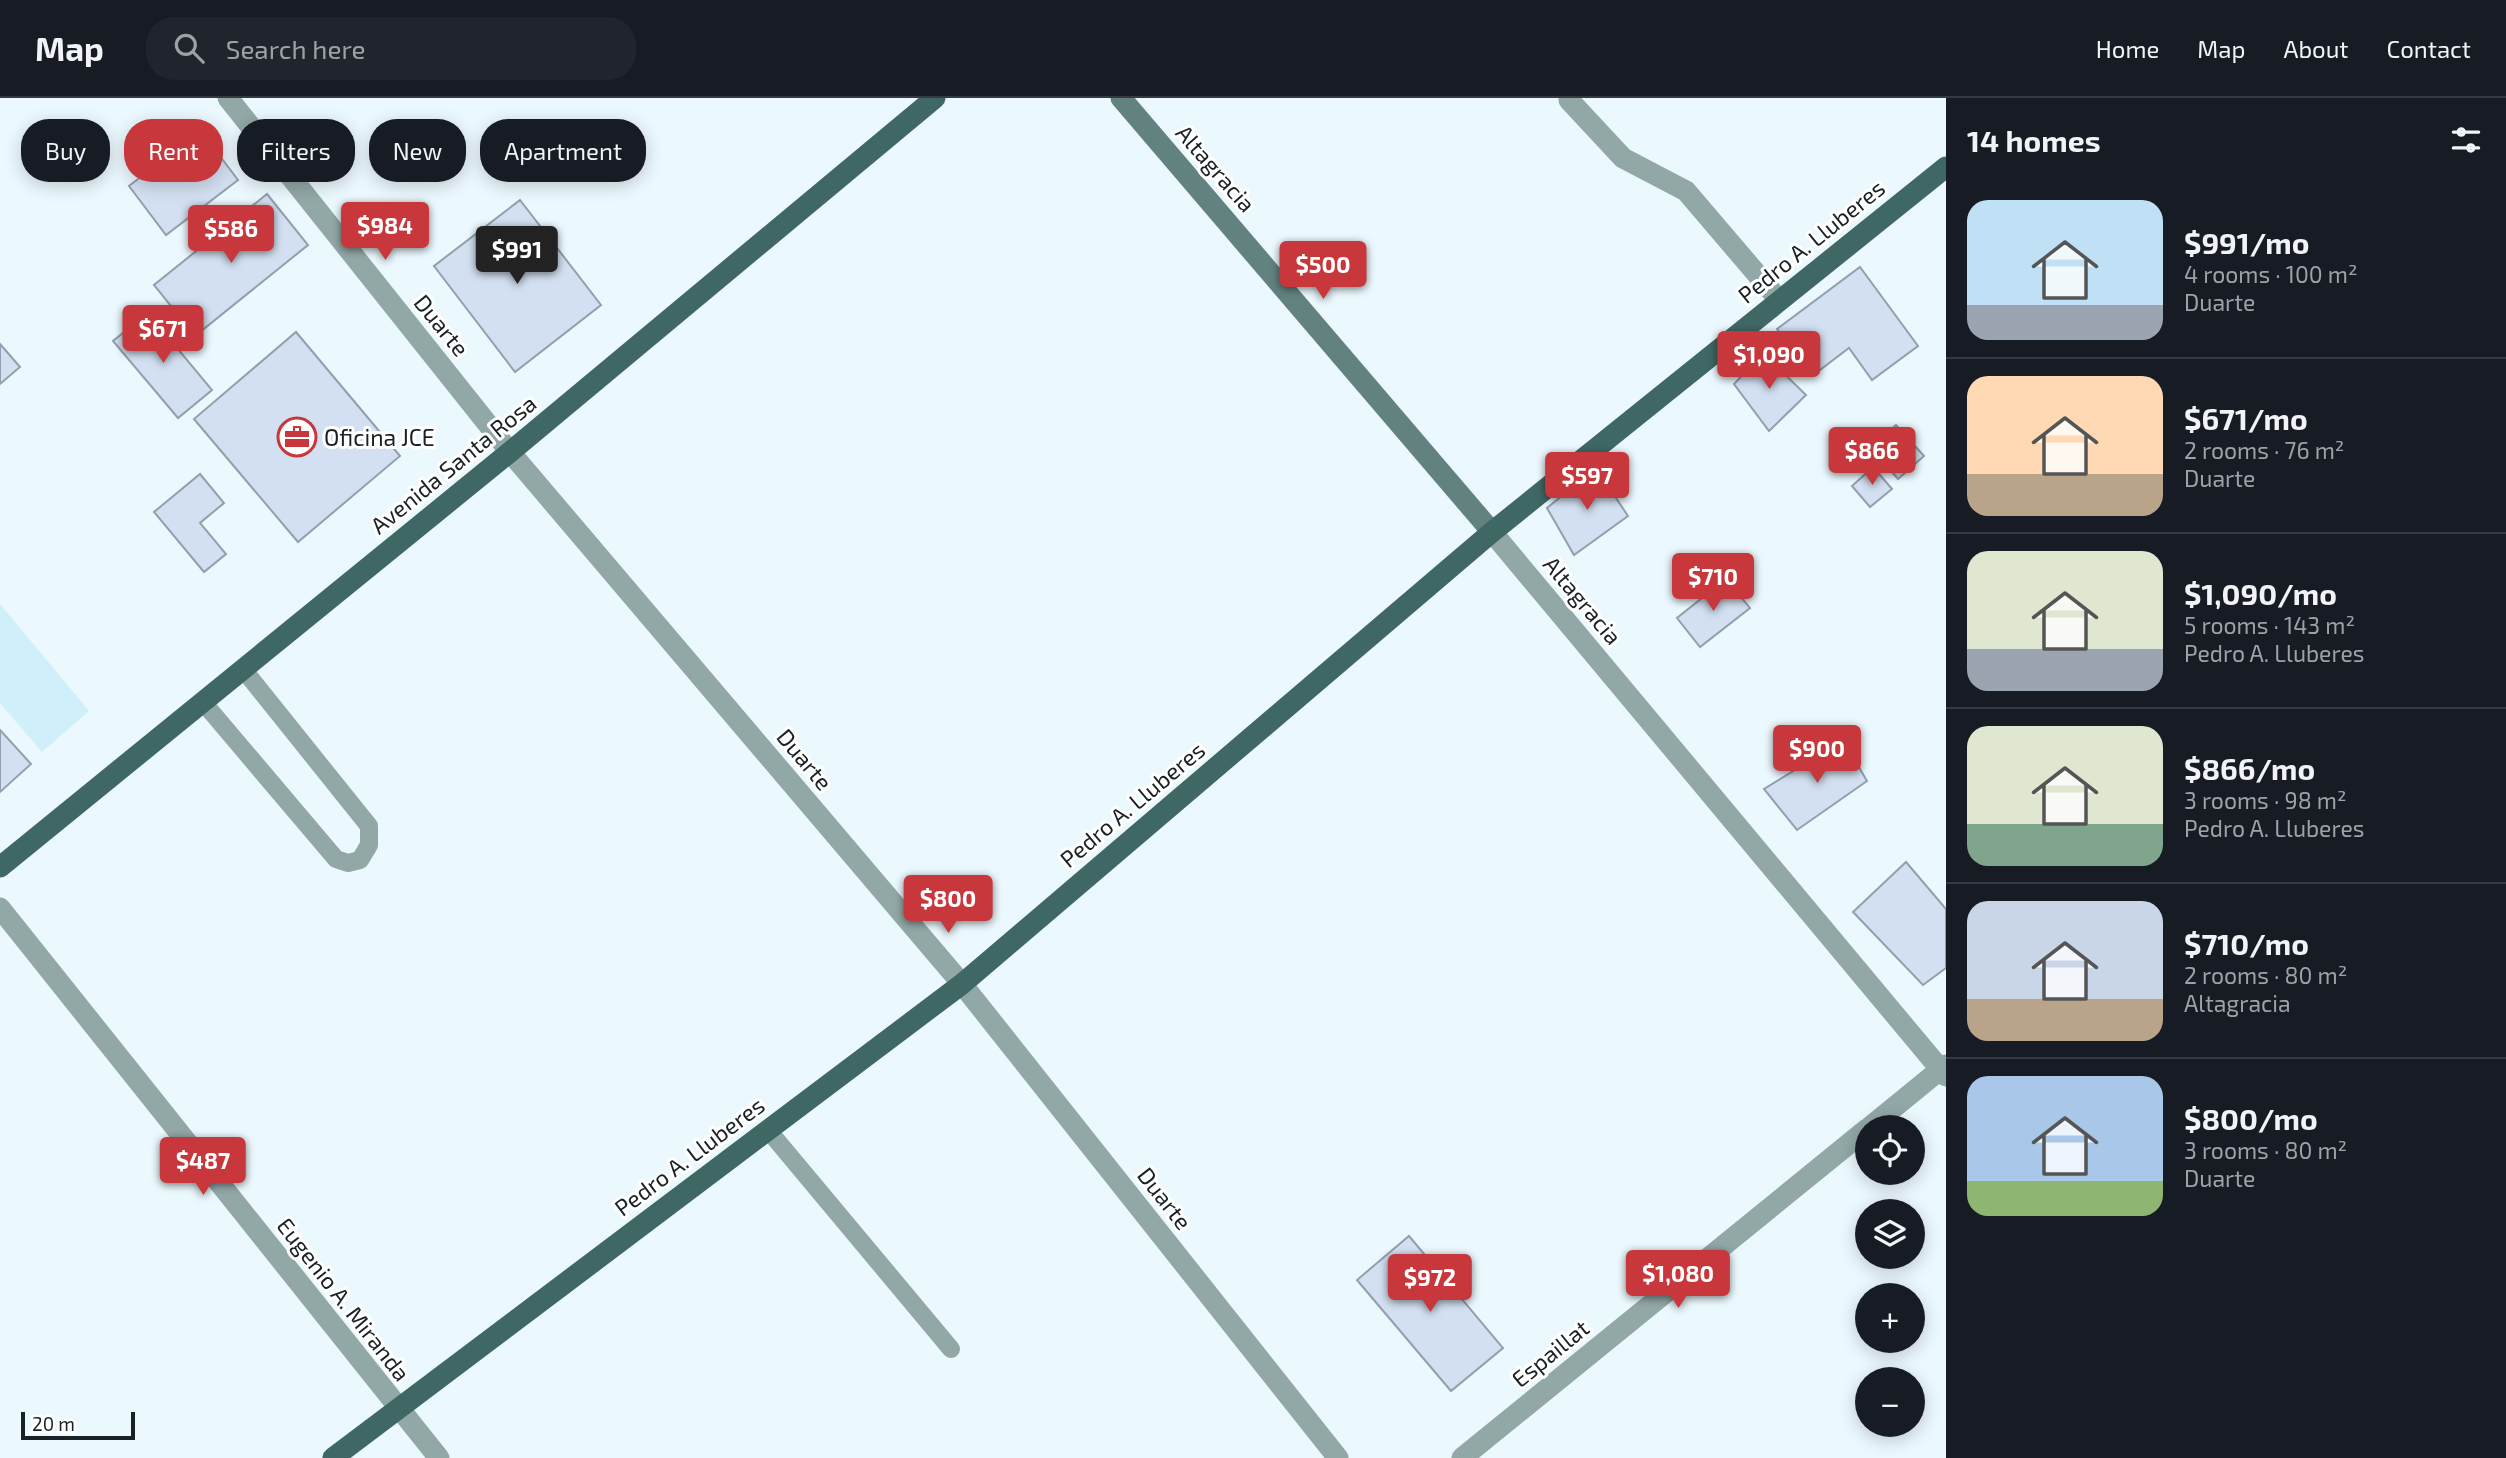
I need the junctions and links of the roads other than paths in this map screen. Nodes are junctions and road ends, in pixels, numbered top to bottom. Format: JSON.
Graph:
{"nodes":[{"id":1,"x":228,"y":98,"type":"edge"},
{"id":2,"x":935,"y":98,"type":"edge"},
{"id":3,"x":1121,"y":98,"type":"edge"},
{"id":4,"x":1569,"y":100,"type":"edge"},
{"id":5,"x":1946,"y":167,"type":"edge"},
{"id":6,"x":1779,"y":300,"type":"junction"},
{"id":7,"x":510,"y":452,"type":"junction"},
{"id":8,"x":1492,"y":532,"type":"junction"},
{"id":9,"x":243,"y":669,"type":"junction"},
{"id":10,"x":203,"y":702,"type":"junction"},
{"id":11,"x":0,"y":867,"type":"edge"},
{"id":12,"x":0,"y":908,"type":"edge"},
{"id":13,"x":962,"y":984,"type":"junction"},
{"id":14,"x":1944,"y":1070,"type":"edge"},
{"id":15,"x":1886,"y":1115,"type":"edge"},
{"id":16,"x":768,"y":1130,"type":"junction"},
{"id":17,"x":1855,"y":1139,"type":"edge"},
{"id":18,"x":951,"y":1349,"type":"dead end"},
{"id":19,"x":397,"y":1408,"type":"junction"},
{"id":20,"x":333,"y":1458,"type":"edge"},
{"id":21,"x":439,"y":1458,"type":"edge"},
{"id":22,"x":1338,"y":1458,"type":"edge"},
{"id":23,"x":1462,"y":1458,"type":"edge"}],
"edges":[{"from":1,"to":7,"type":"street","name":"Duarte"},
{"from":2,"to":7,"type":"main road","name":"Avenida Santa Rosa"},
{"from":3,"to":8,"type":"street","name":"Altagracia"},
{"from":4,"to":6,"type":"street"},
{"from":5,"to":6,"type":"main road","name":"Pedro A. Lluberes"},
{"from":6,"to":8,"type":"main road","name":"Pedro A. Lluberes"},
{"from":7,"to":9,"type":"main road","name":"Avenida Santa Rosa"},
{"from":7,"to":13,"type":"street","name":"Duarte"},
{"from":8,"to":13,"type":"main road","name":"Pedro A. Lluberes"},
{"from":8,"to":14,"type":"street","name":"Altagracia"},
{"from":9,"to":10,"type":"main road","name":"Avenida Santa Rosa"},
{"from":9,"to":10,"type":"lane"},
{"from":10,"to":11,"type":"main road","name":"Avenida Santa Rosa"},
{"from":12,"to":19,"type":"street","name":"Eugenio A. Miranda"},
{"from":13,"to":16,"type":"main road","name":"Pedro A. Lluberes"},
{"from":13,"to":22,"type":"street","name":"Duarte"},
{"from":14,"to":15,"type":"street","name":"Espaillat"},
{"from":16,"to":18,"type":"lane"},
{"from":16,"to":19,"type":"main road","name":"Pedro A. Lluberes"},
{"from":17,"to":23,"type":"street","name":"Espaillat"},
{"from":19,"to":20,"type":"main road","name":"Pedro A. Lluberes"},
{"from":19,"to":21,"type":"street","name":"Eugenio A. Miranda"}]}
